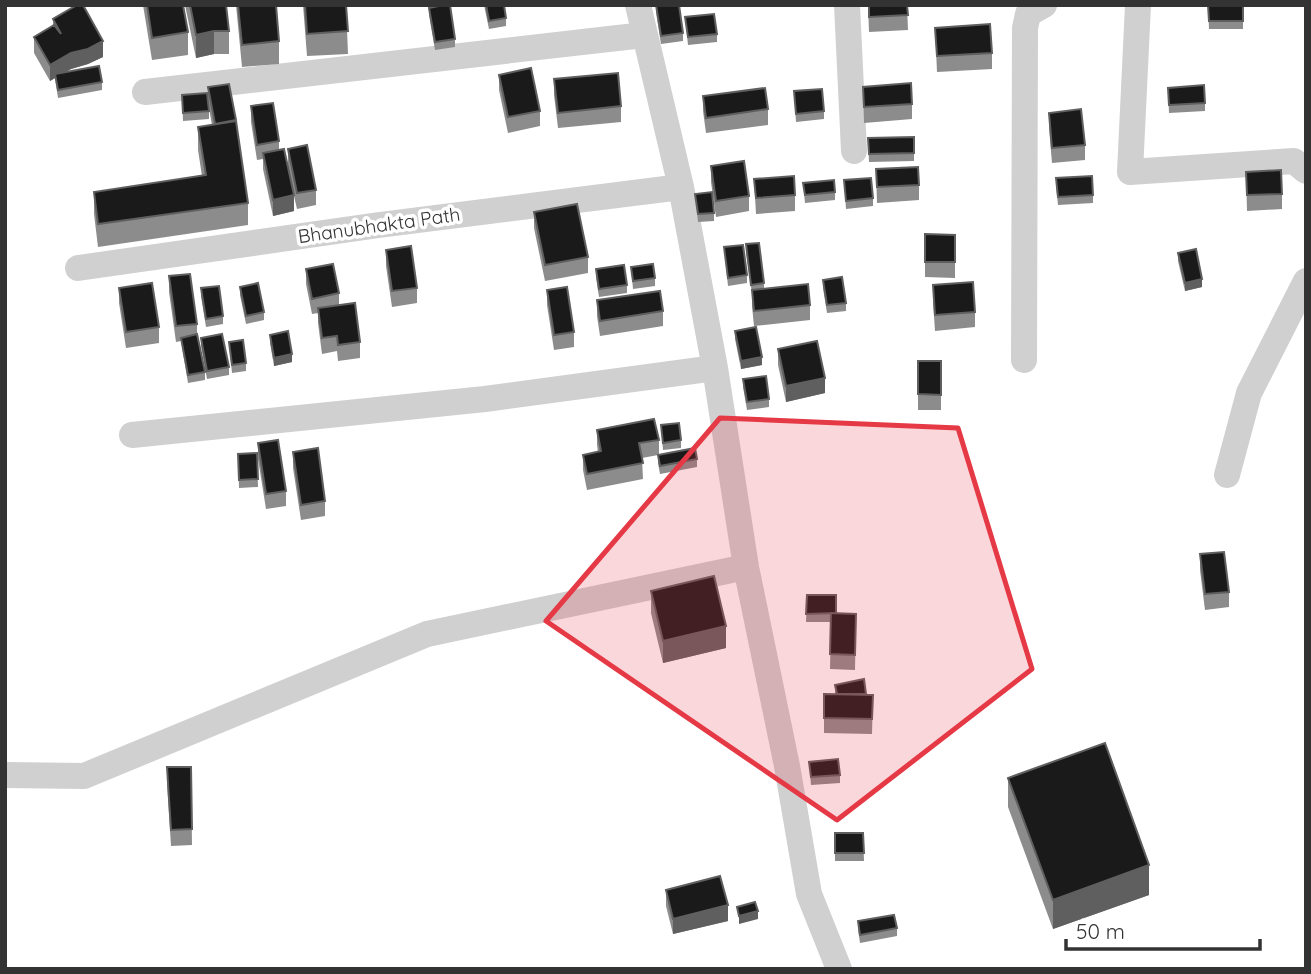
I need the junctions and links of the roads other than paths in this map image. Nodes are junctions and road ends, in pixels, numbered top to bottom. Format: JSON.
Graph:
{"nodes":[{"id":1,"x":638,"y":5,"type":"edge"},
{"id":2,"x":847,"y":5,"type":"edge"},
{"id":3,"x":1044,"y":5,"type":"edge"},
{"id":4,"x":1138,"y":5,"type":"edge"},
{"id":5,"x":644,"y":35,"type":"junction"},
{"id":6,"x":145,"y":92,"type":"dead end"},
{"id":7,"x":854,"y":151,"type":"dead end"},
{"id":8,"x":1306,"y":171,"type":"edge"},
{"id":9,"x":681,"y":187,"type":"junction"},
{"id":10,"x":78,"y":268,"type":"dead end"},
{"id":11,"x":1301,"y":296,"type":"edge"},
{"id":12,"x":1024,"y":360,"type":"dead end"},
{"id":13,"x":715,"y":368,"type":"junction"},
{"id":14,"x":132,"y":435,"type":"dead end"},
{"id":15,"x":1227,"y":475,"type":"dead end"},
{"id":16,"x":746,"y":568,"type":"junction"},
{"id":17,"x":5,"y":775,"type":"edge"},
{"id":18,"x":839,"y":969,"type":"edge"}],
"edges":[{"from":1,"to":5,"type":"street"},
{"from":2,"to":7,"type":"street"},
{"from":3,"to":12,"type":"street"},
{"from":4,"to":8,"type":"street"},
{"from":5,"to":6,"type":"street"},
{"from":5,"to":9,"type":"street"},
{"from":9,"to":10,"type":"street","name":"Bhanubhakta Path"},
{"from":9,"to":13,"type":"street"},
{"from":11,"to":15,"type":"street"},
{"from":13,"to":14,"type":"street"},
{"from":13,"to":16,"type":"street"},
{"from":16,"to":17,"type":"street"},
{"from":16,"to":18,"type":"street"}]}
